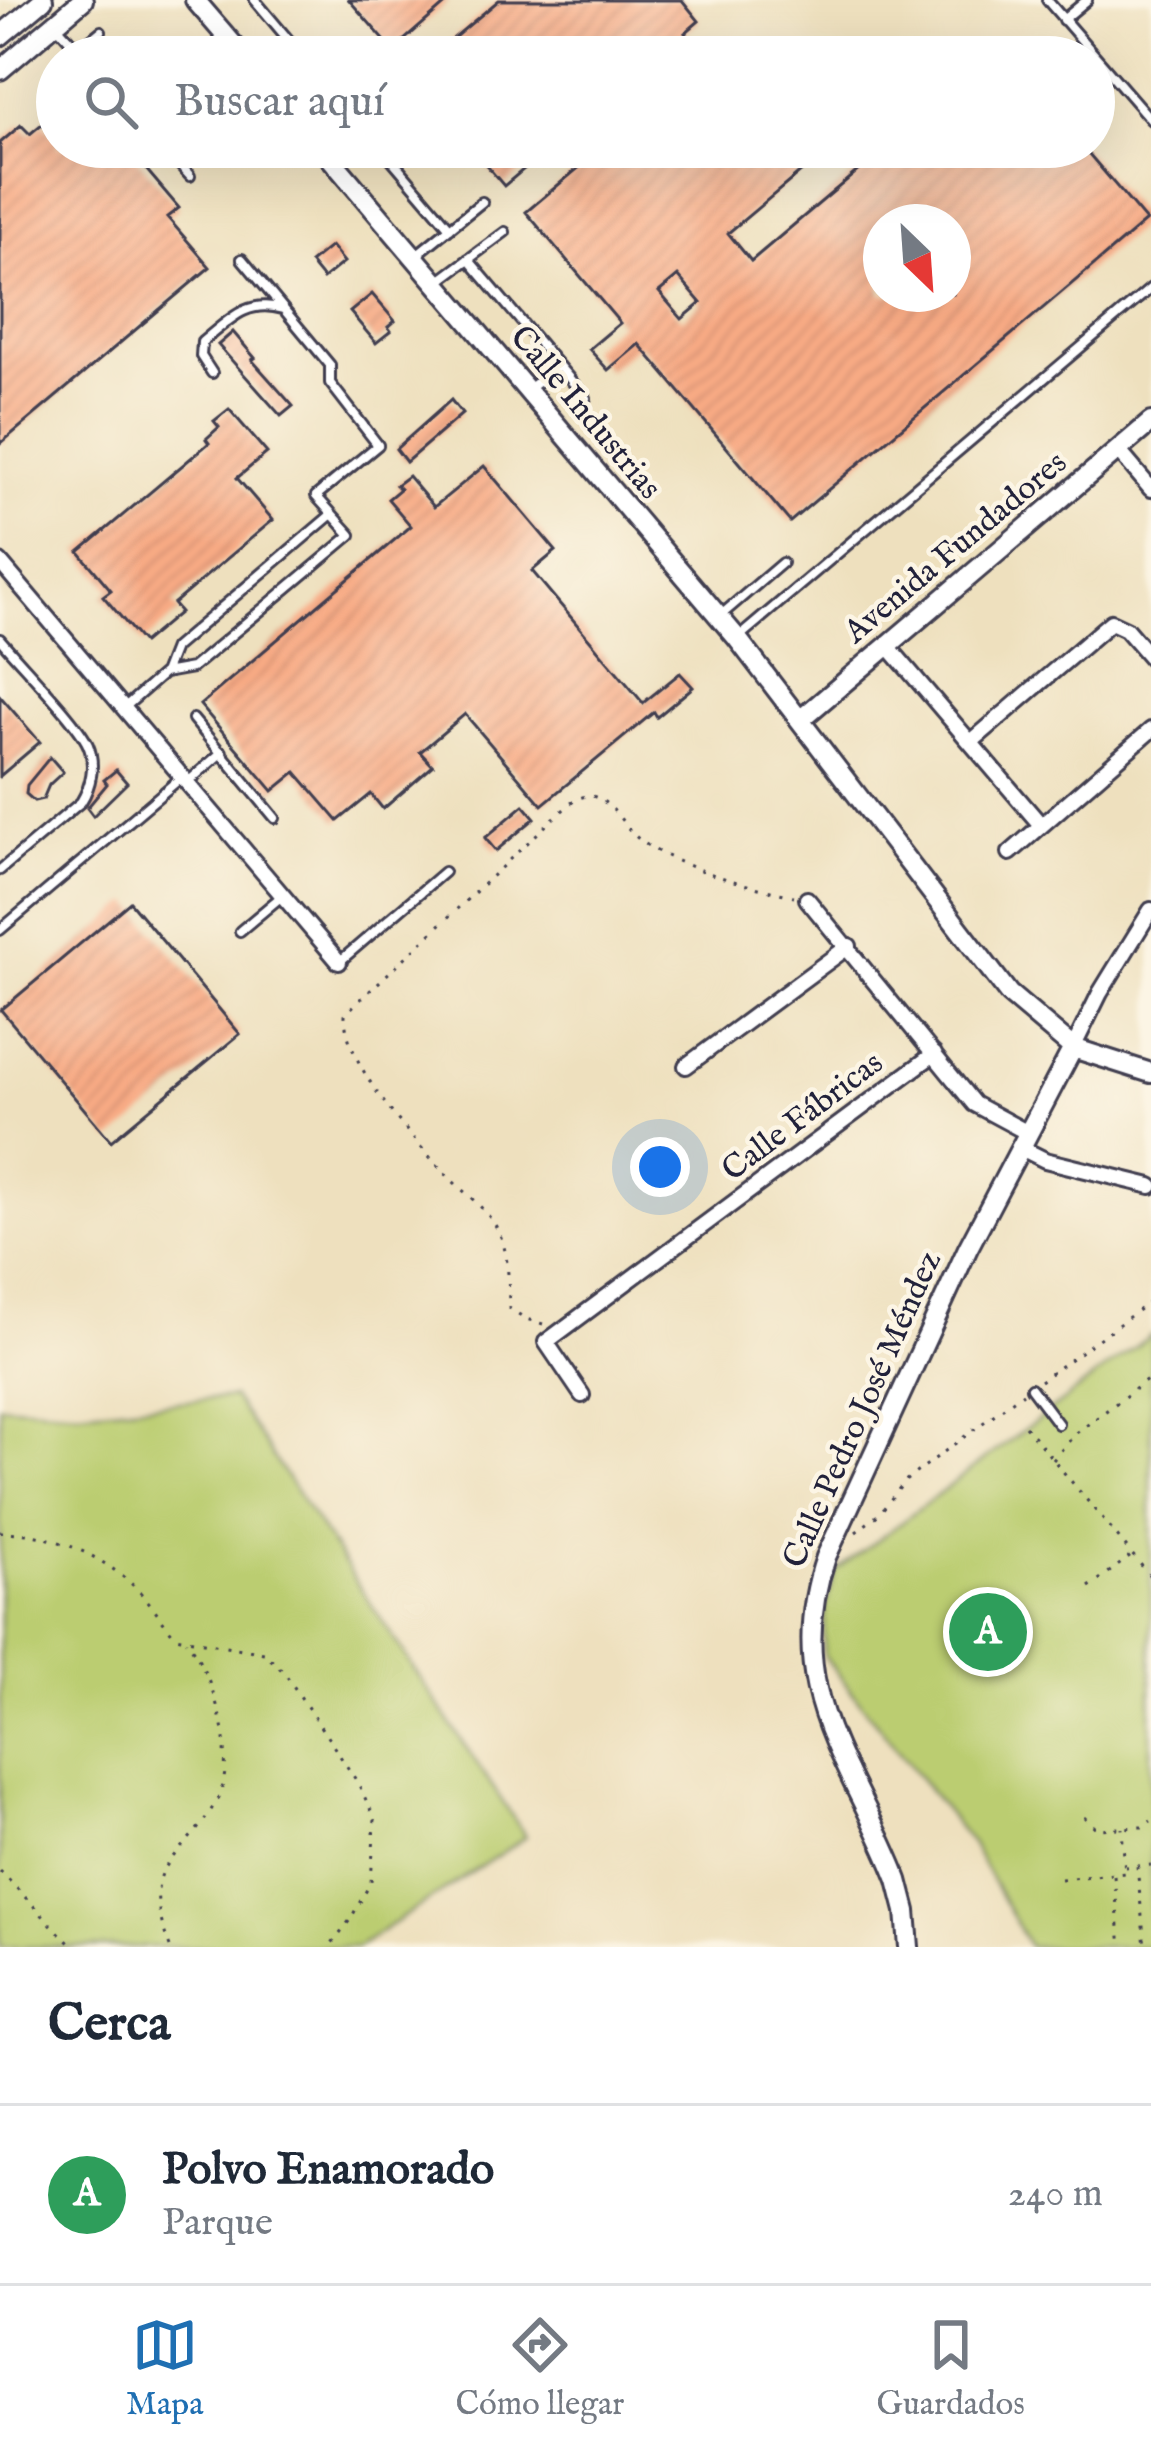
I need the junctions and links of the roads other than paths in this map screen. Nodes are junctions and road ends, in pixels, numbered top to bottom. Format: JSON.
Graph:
{"nodes":[{"id":1,"x":83,"y":0,"type":"edge"},
{"id":2,"x":196,"y":0,"type":"edge"},
{"id":3,"x":255,"y":0,"type":"edge"},
{"id":4,"x":1047,"y":0,"type":"edge"},
{"id":5,"x":1087,"y":0,"type":"edge"},
{"id":6,"x":40,"y":2,"type":"edge"},
{"id":7,"x":1064,"y":20,"type":"junction"},
{"id":8,"x":55,"y":24,"type":"junction"},
{"id":9,"x":101,"y":31,"type":"dead end"},
{"id":10,"x":0,"y":36,"type":"edge"},
{"id":11,"x":41,"y":36,"type":"edge"},
{"id":12,"x":66,"y":36,"type":"edge"},
{"id":13,"x":97,"y":36,"type":"edge"},
{"id":14,"x":226,"y":36,"type":"edge"},
{"id":15,"x":285,"y":36,"type":"edge"},
{"id":16,"x":1078,"y":36,"type":"edge"},
{"id":17,"x":36,"y":40,"type":"edge"},
{"id":18,"x":0,"y":70,"type":"edge"},
{"id":19,"x":1115,"y":79,"type":"edge"},
{"id":20,"x":1151,"y":120,"type":"edge"},
{"id":21,"x":183,"y":168,"type":"edge"},
{"id":22,"x":339,"y":168,"type":"edge"},
{"id":23,"x":399,"y":168,"type":"edge"},
{"id":24,"x":190,"y":176,"type":"dead end"},
{"id":25,"x":482,"y":202,"type":"dead end"},
{"id":26,"x":450,"y":228,"type":"junction"},
{"id":27,"x":505,"y":232,"type":"dead end"},
{"id":28,"x":414,"y":257,"type":"junction"},
{"id":29,"x":242,"y":259,"type":"dead end"},
{"id":30,"x":468,"y":259,"type":"junction"},
{"id":31,"x":436,"y":284,"type":"junction"},
{"id":32,"x":1151,"y":288,"type":"edge"},
{"id":33,"x":284,"y":310,"type":"junction"},
{"id":34,"x":559,"y":366,"type":"junction"},
{"id":35,"x":212,"y":373,"type":"dead end"},
{"id":36,"x":527,"y":390,"type":"junction"},
{"id":37,"x":586,"y":398,"type":"dead end"},
{"id":38,"x":1151,"y":422,"type":"edge"},
{"id":39,"x":1118,"y":450,"type":"junction"},
{"id":40,"x":1151,"y":489,"type":"edge"},
{"id":41,"x":332,"y":514,"type":"junction"},
{"id":42,"x":0,"y":562,"type":"edge"},
{"id":43,"x":782,"y":563,"type":"dead end"},
{"id":44,"x":718,"y":617,"type":"junction"},
{"id":45,"x":737,"y":638,"type":"junction"},
{"id":46,"x":0,"y":639,"type":"edge"},
{"id":47,"x":888,"y":646,"type":"junction"},
{"id":48,"x":1151,"y":658,"type":"edge"},
{"id":49,"x":164,"y":673,"type":"junction"},
{"id":50,"x":124,"y":707,"type":"junction"},
{"id":51,"x":194,"y":719,"type":"dead end"},
{"id":52,"x":800,"y":720,"type":"junction"},
{"id":53,"x":1151,"y":730,"type":"edge"},
{"id":54,"x":971,"y":742,"type":"junction"},
{"id":55,"x":222,"y":752,"type":"junction"},
{"id":56,"x":185,"y":779,"type":"junction"},
{"id":57,"x":275,"y":818,"type":"dead end"},
{"id":58,"x":1040,"y":824,"type":"junction"},
{"id":59,"x":1010,"y":853,"type":"dead end"},
{"id":60,"x":0,"y":869,"type":"edge"},
{"id":61,"x":444,"y":872,"type":"dead end"},
{"id":62,"x":284,"y":895,"type":"junction"},
{"id":63,"x":807,"y":899,"type":"road end"},
{"id":64,"x":1151,"y":910,"type":"edge"},
{"id":65,"x":0,"y":930,"type":"edge"},
{"id":66,"x":240,"y":932,"type":"dead end"},
{"id":67,"x":849,"y":946,"type":"junction"},
{"id":68,"x":339,"y":962,"type":"joint"},
{"id":69,"x":1073,"y":1048,"type":"junction"},
{"id":70,"x":934,"y":1054,"type":"junction"},
{"id":71,"x":686,"y":1066,"type":"dead end"},
{"id":72,"x":1151,"y":1073,"type":"edge"},
{"id":73,"x":1024,"y":1140,"type":"junction"},
{"id":74,"x":1151,"y":1186,"type":"edge"},
{"id":75,"x":1031,"y":1388,"type":"road end"},
{"id":76,"x":582,"y":1395,"type":"dead end"},
{"id":77,"x":1058,"y":1424,"type":"dead end"},
{"id":78,"x":909,"y":1947,"type":"edge"}],
"edges":[{"from":1,"to":8,"type":"street"},
{"from":2,"to":14,"type":"street"},
{"from":3,"to":15,"type":"lane"},
{"from":4,"to":7,"type":"lane"},
{"from":5,"to":7,"type":"lane"},
{"from":6,"to":8,"type":"street"},
{"from":6,"to":10,"type":"street"},
{"from":7,"to":16,"type":"lane"},
{"from":8,"to":11,"type":"street"},
{"from":8,"to":12,"type":"lane"},
{"from":9,"to":13,"type":"lane"},
{"from":17,"to":18,"type":"street"},
{"from":19,"to":20,"type":"lane"},
{"from":21,"to":24,"type":"lane"},
{"from":22,"to":28,"type":"street","name":"Calle Industrias"},
{"from":23,"to":26,"type":"lane"},
{"from":25,"to":26,"type":"lane"},
{"from":26,"to":28,"type":"lane"},
{"from":27,"to":30,"type":"lane"},
{"from":28,"to":31,"type":"street","name":"Calle Industrias"},
{"from":29,"to":33,"type":"lane"},
{"from":30,"to":31,"type":"lane"},
{"from":30,"to":34,"type":"lane"},
{"from":31,"to":36,"type":"street","name":"Calle Industrias"},
{"from":32,"to":45,"type":"lane"},
{"from":33,"to":35,"type":"lane"},
{"from":33,"to":41,"type":"lane"},
{"from":34,"to":36,"type":"lane"},
{"from":34,"to":37,"type":"lane"},
{"from":36,"to":44,"type":"street","name":"Calle Industrias"},
{"from":38,"to":39,"type":"street","name":"Avenida Fundadores"},
{"from":39,"to":40,"type":"street"},
{"from":39,"to":47,"type":"street","name":"Avenida Fundadores"},
{"from":41,"to":49,"type":"lane"},
{"from":41,"to":49,"type":"lane"},
{"from":42,"to":50,"type":"street"},
{"from":43,"to":44,"type":"lane"},
{"from":44,"to":45,"type":"street","name":"Calle Industrias"},
{"from":45,"to":52,"type":"street","name":"Calle Industrias"},
{"from":46,"to":60,"type":"lane"},
{"from":47,"to":52,"type":"street","name":"Avenida Fundadores"},
{"from":47,"to":54,"type":"street"},
{"from":48,"to":54,"type":"street"},
{"from":49,"to":50,"type":"lane"},
{"from":50,"to":56,"type":"street"},
{"from":51,"to":55,"type":"lane"},
{"from":52,"to":69,"type":"street","name":"Calle Industrias"},
{"from":53,"to":58,"type":"street"},
{"from":54,"to":58,"type":"street"},
{"from":55,"to":56,"type":"lane"},
{"from":55,"to":57,"type":"lane"},
{"from":56,"to":62,"type":"street"},
{"from":56,"to":65,"type":"lane"},
{"from":58,"to":59,"type":"street"},
{"from":61,"to":68,"type":"lane"},
{"from":62,"to":66,"type":"lane"},
{"from":62,"to":68,"type":"street"},
{"from":63,"to":67,"type":"street"},
{"from":64,"to":69,"type":"street"},
{"from":67,"to":70,"type":"street"},
{"from":67,"to":71,"type":"street"},
{"from":69,"to":72,"type":"street"},
{"from":69,"to":73,"type":"street","name":"Calle Pedro José Méndez"},
{"from":70,"to":73,"type":"street","name":"Calle Fábricas"},
{"from":70,"to":76,"type":"street","name":"Calle Fábricas"},
{"from":73,"to":74,"type":"street","name":"Calle Fábricas"},
{"from":73,"to":78,"type":"street","name":"Calle Pedro José Méndez"},
{"from":75,"to":77,"type":"lane"}]}
